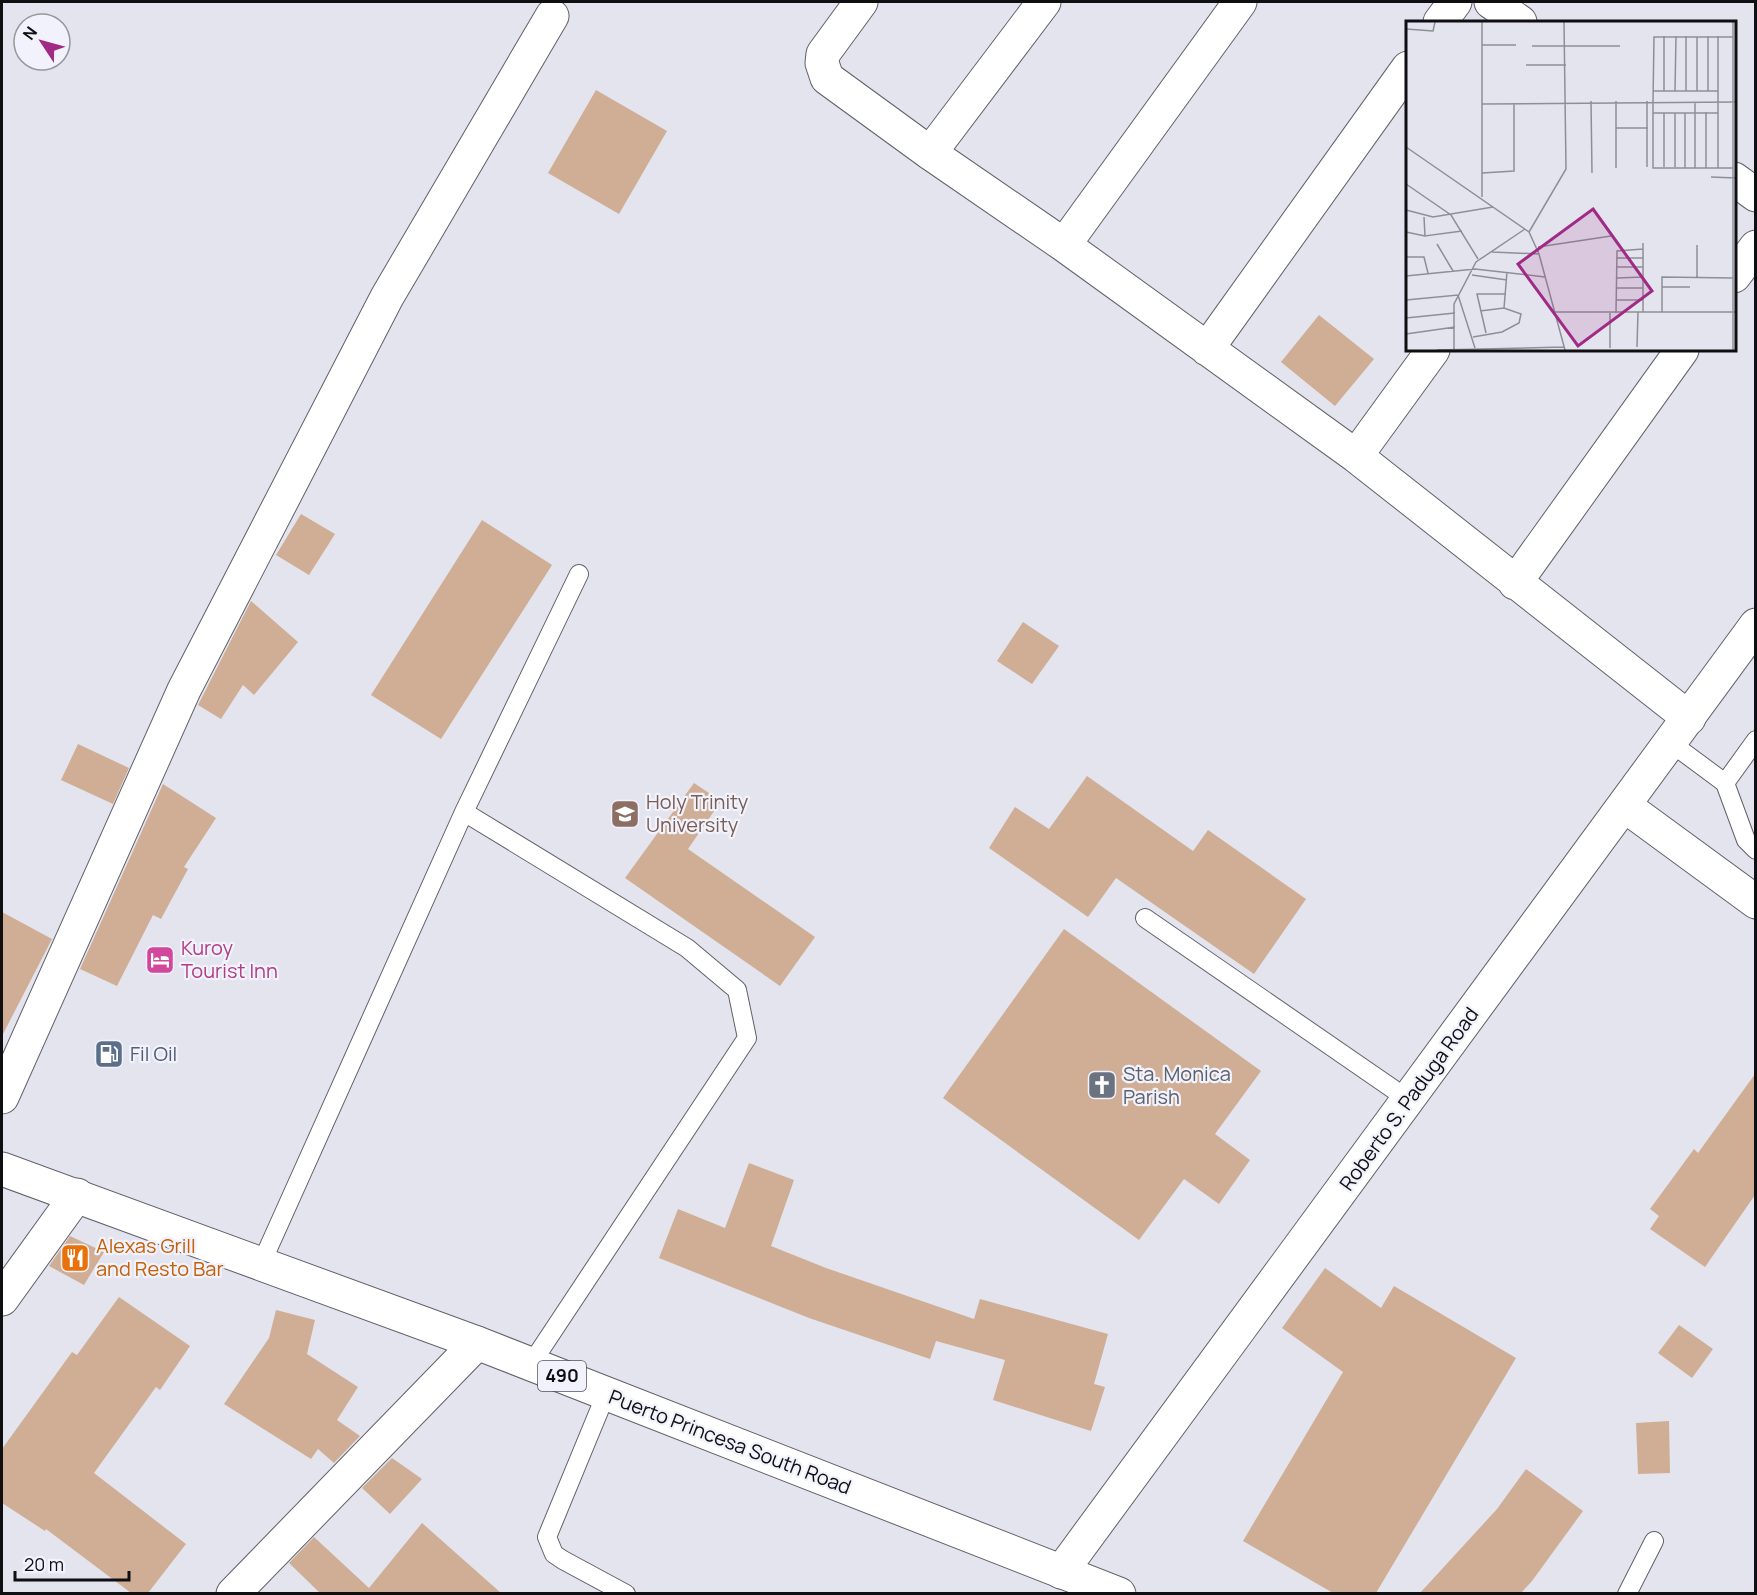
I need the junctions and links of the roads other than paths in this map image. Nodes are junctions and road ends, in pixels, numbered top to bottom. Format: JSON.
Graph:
{"nodes":[{"id":1,"x":861,"y":2,"type":"edge"},
{"id":2,"x":1044,"y":2,"type":"edge"},
{"id":3,"x":1240,"y":2,"type":"edge"},
{"id":4,"x":1455,"y":2,"type":"edge"},
{"id":5,"x":1491,"y":2,"type":"edge"},
{"id":6,"x":552,"y":16,"type":"dead end"},
{"id":7,"x":1441,"y":21,"type":"edge"},
{"id":8,"x":1519,"y":21,"type":"edge"},
{"id":9,"x":1406,"y":69,"type":"edge"},
{"id":10,"x":930,"y":153,"type":"junction"},
{"id":11,"x":1736,"y":181,"type":"edge"},
{"id":12,"x":1755,"y":195,"type":"edge"},
{"id":13,"x":1064,"y":244,"type":"junction"},
{"id":14,"x":1755,"y":247,"type":"edge"},
{"id":15,"x":1736,"y":273,"type":"edge"},
{"id":16,"x":1207,"y":349,"type":"junction"},
{"id":17,"x":1432,"y":351,"type":"edge"},
{"id":18,"x":1681,"y":351,"type":"edge"},
{"id":19,"x":1356,"y":456,"type":"junction"},
{"id":20,"x":579,"y":574,"type":"dead end"},
{"id":21,"x":1515,"y":583,"type":"junction"},
{"id":22,"x":1754,"y":631,"type":"edge"},
{"id":23,"x":1680,"y":731,"type":"junction"},
{"id":24,"x":1755,"y":740,"type":"edge"},
{"id":25,"x":1725,"y":783,"type":"junction"},
{"id":26,"x":1625,"y":806,"type":"junction"},
{"id":27,"x":464,"y":812,"type":"junction"},
{"id":28,"x":1755,"y":850,"type":"edge"},
{"id":29,"x":1755,"y":902,"type":"edge"},
{"id":30,"x":1145,"y":918,"type":"dead end"},
{"id":31,"x":2,"y":1097,"type":"edge"},
{"id":32,"x":1409,"y":1100,"type":"junction"},
{"id":33,"x":2,"y":1169,"type":"edge"},
{"id":34,"x":77,"y":1195,"type":"junction"},
{"id":35,"x":262,"y":1262,"type":"junction"},
{"id":36,"x":2,"y":1299,"type":"edge"},
{"id":37,"x":477,"y":1343,"type":"junction"},
{"id":38,"x":531,"y":1364,"type":"junction"},
{"id":39,"x":606,"y":1394,"type":"junction"},
{"id":40,"x":1653,"y":1541,"type":"dead end"},
{"id":41,"x":1061,"y":1572,"type":"junction"},
{"id":42,"x":244,"y":1590,"type":"edge"},
{"id":43,"x":626,"y":1593,"type":"edge"},
{"id":44,"x":1119,"y":1593,"type":"edge"},
{"id":45,"x":1628,"y":1593,"type":"edge"}],
"edges":[{"from":1,"to":10,"type":"street"},
{"from":2,"to":10,"type":"street"},
{"from":3,"to":13,"type":"street"},
{"from":4,"to":7,"type":"street"},
{"from":5,"to":8,"type":"street"},
{"from":6,"to":31,"type":"street"},
{"from":9,"to":16,"type":"street"},
{"from":10,"to":13,"type":"street"},
{"from":11,"to":12,"type":"street"},
{"from":13,"to":16,"type":"street"},
{"from":14,"to":15,"type":"street"},
{"from":16,"to":19,"type":"street"},
{"from":17,"to":19,"type":"street"},
{"from":18,"to":21,"type":"street"},
{"from":19,"to":21,"type":"street"},
{"from":20,"to":27,"type":"lane"},
{"from":21,"to":23,"type":"street"},
{"from":22,"to":23,"type":"street","name":"Roberto S. Paduga Road"},
{"from":23,"to":25,"type":"lane"},
{"from":23,"to":26,"type":"street","name":"Roberto S. Paduga Road"},
{"from":24,"to":25,"type":"lane"},
{"from":25,"to":28,"type":"lane"},
{"from":26,"to":29,"type":"street"},
{"from":26,"to":32,"type":"street","name":"Roberto S. Paduga Road"},
{"from":27,"to":35,"type":"lane"},
{"from":27,"to":38,"type":"lane"},
{"from":30,"to":32,"type":"lane"},
{"from":32,"to":41,"type":"street","name":"Roberto S. Paduga Road"},
{"from":33,"to":34,"type":"street","name":"Puerto Princesa South Road","number":"490"},
{"from":34,"to":35,"type":"street","name":"Puerto Princesa South Road","number":"490"},
{"from":34,"to":36,"type":"street"},
{"from":35,"to":37,"type":"street","name":"Puerto Princesa South Road","number":"490"},
{"from":37,"to":38,"type":"street","name":"Puerto Princesa South Road","number":"490"},
{"from":37,"to":42,"type":"street"},
{"from":38,"to":39,"type":"street","name":"Puerto Princesa South Road","number":"490"},
{"from":39,"to":41,"type":"street","name":"Puerto Princesa South Road","number":"490"},
{"from":39,"to":43,"type":"lane"},
{"from":40,"to":45,"type":"lane"},
{"from":41,"to":44,"type":"street","name":"Puerto Princesa South Road","number":"490"}]}
